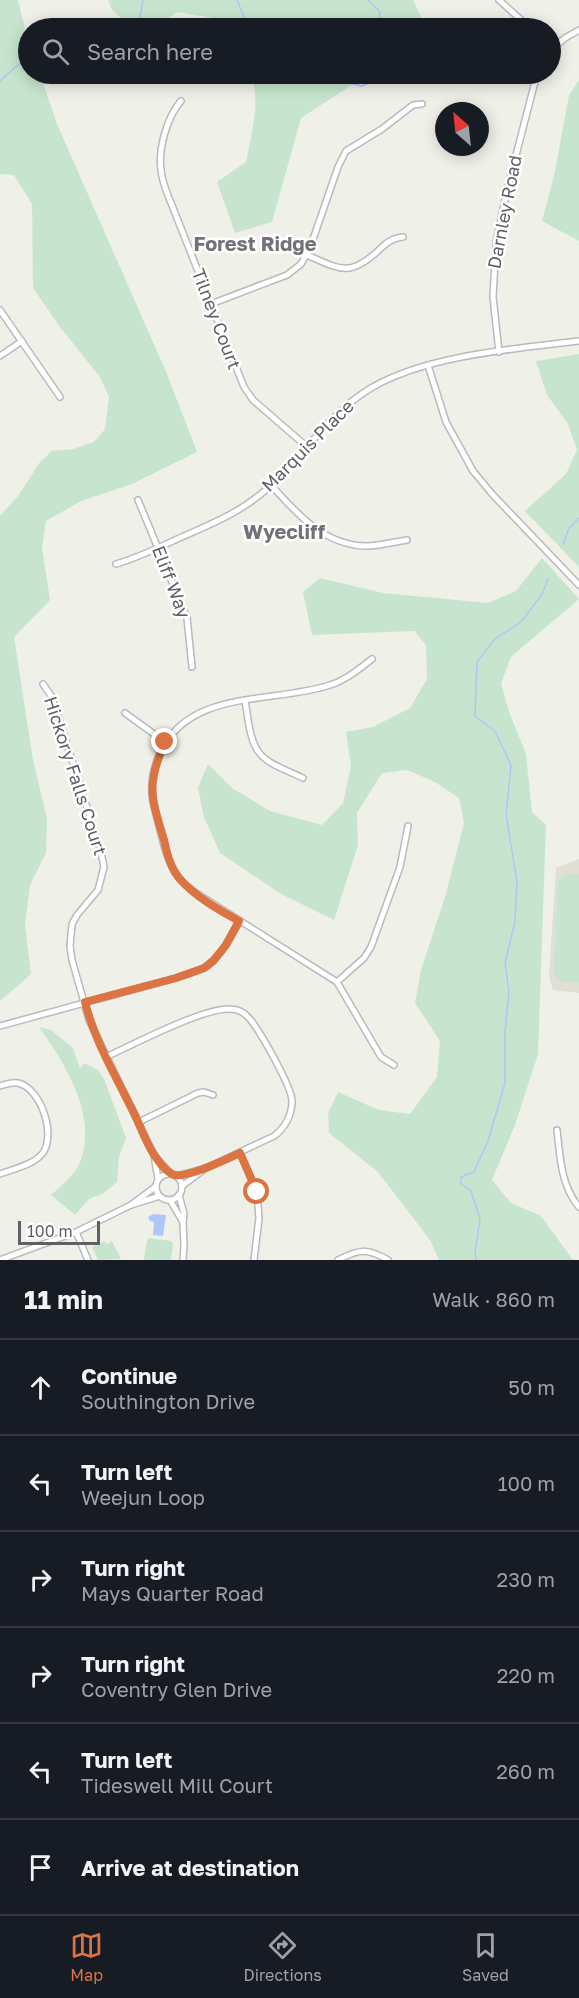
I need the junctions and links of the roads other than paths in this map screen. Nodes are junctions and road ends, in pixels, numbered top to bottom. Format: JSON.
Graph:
{"nodes":[{"id":1,"x":500,"y":0,"type":"edge"},
{"id":2,"x":519,"y":18,"type":"edge"},
{"id":3,"x":579,"y":30,"type":"edge"},
{"id":4,"x":561,"y":41,"type":"edge"},
{"id":5,"x":534,"y":84,"type":"edge"},
{"id":6,"x":181,"y":101,"type":"dead end"},
{"id":7,"x":422,"y":104,"type":"dead end"},
{"id":8,"x":403,"y":237,"type":"dead end"},
{"id":9,"x":308,"y":255,"type":"junction"},
{"id":10,"x":211,"y":304,"type":"junction"},
{"id":11,"x":0,"y":310,"type":"edge"},
{"id":12,"x":22,"y":341,"type":"junction"},
{"id":13,"x":579,"y":341,"type":"edge"},
{"id":14,"x":499,"y":352,"type":"junction"},
{"id":15,"x":0,"y":356,"type":"edge"},
{"id":16,"x":428,"y":365,"type":"junction"},
{"id":17,"x":60,"y":398,"type":"dead end"},
{"id":18,"x":306,"y":446,"type":"junction"},
{"id":19,"x":271,"y":485,"type":"junction"},
{"id":20,"x":138,"y":500,"type":"dead end"},
{"id":21,"x":407,"y":540,"type":"dead end"},
{"id":22,"x":158,"y":548,"type":"junction"},
{"id":23,"x":116,"y":564,"type":"dead end"},
{"id":24,"x":579,"y":585,"type":"edge"},
{"id":25,"x":372,"y":659,"type":"dead end"},
{"id":26,"x":192,"y":667,"type":"dead end"},
{"id":27,"x":43,"y":684,"type":"dead end"},
{"id":28,"x":245,"y":700,"type":"junction"},
{"id":29,"x":125,"y":713,"type":"dead end"},
{"id":30,"x":165,"y":742,"type":"junction"},
{"id":31,"x":303,"y":778,"type":"dead end"},
{"id":32,"x":408,"y":826,"type":"dead end"},
{"id":33,"x":239,"y":921,"type":"junction"},
{"id":34,"x":337,"y":981,"type":"junction"},
{"id":35,"x":85,"y":1002,"type":"junction"},
{"id":36,"x":0,"y":1026,"type":"edge"},
{"id":37,"x":106,"y":1057,"type":"junction"},
{"id":38,"x":394,"y":1065,"type":"dead end"},
{"id":39,"x":0,"y":1086,"type":"edge"},
{"id":40,"x":213,"y":1095,"type":"dead end"},
{"id":41,"x":139,"y":1122,"type":"junction"},
{"id":42,"x":557,"y":1130,"type":"dead end"},
{"id":43,"x":240,"y":1153,"type":"junction"},
{"id":44,"x":154,"y":1155,"type":"junction"},
{"id":45,"x":206,"y":1168,"type":"junction"},
{"id":46,"x":0,"y":1174,"type":"edge"},
{"id":47,"x":173,"y":1175,"type":"junction"},
{"id":48,"x":158,"y":1179,"type":"junction"},
{"id":49,"x":182,"y":1186,"type":"junction"},
{"id":50,"x":155,"y":1187,"type":"junction"},
{"id":51,"x":179,"y":1195,"type":"junction"},
{"id":52,"x":160,"y":1197,"type":"junction"},
{"id":53,"x":170,"y":1200,"type":"junction"},
{"id":54,"x":131,"y":1205,"type":"junction"},
{"id":55,"x":579,"y":1207,"type":"edge"},
{"id":56,"x":183,"y":1222,"type":"junction"},
{"id":57,"x":76,"y":1232,"type":"junction"},
{"id":58,"x":0,"y":1260,"type":"edge"},
{"id":59,"x":88,"y":1260,"type":"edge"},
{"id":60,"x":183,"y":1260,"type":"edge"},
{"id":61,"x":254,"y":1260,"type":"edge"},
{"id":62,"x":338,"y":1260,"type":"edge"},
{"id":63,"x":388,"y":1260,"type":"edge"}],
"edges":[{"from":1,"to":2,"type":"street"},
{"from":3,"to":4,"type":"street"},
{"from":5,"to":14,"type":"street","name":"Darnley Road"},
{"from":6,"to":10,"type":"street","name":"Tilney Court"},
{"from":7,"to":9,"type":"street"},
{"from":8,"to":9,"type":"street"},
{"from":9,"to":10,"type":"street"},
{"from":10,"to":18,"type":"street","name":"Tilney Court"},
{"from":11,"to":12,"type":"street"},
{"from":12,"to":15,"type":"street"},
{"from":12,"to":17,"type":"street"},
{"from":13,"to":14,"type":"street","name":"Marquis Place"},
{"from":14,"to":16,"type":"street","name":"Marquis Place"},
{"from":16,"to":18,"type":"street","name":"Marquis Place"},
{"from":16,"to":24,"type":"street"},
{"from":18,"to":19,"type":"street","name":"Marquis Place"},
{"from":19,"to":21,"type":"street"},
{"from":19,"to":22,"type":"street","name":"Marquis Place"},
{"from":20,"to":22,"type":"street","name":"Eliff Way"},
{"from":22,"to":23,"type":"street","name":"Marquis Place"},
{"from":22,"to":26,"type":"street","name":"Eliff Way"},
{"from":25,"to":28,"type":"street"},
{"from":27,"to":35,"type":"street","name":"Hickory Falls Court"},
{"from":28,"to":30,"type":"street"},
{"from":28,"to":31,"type":"street"},
{"from":29,"to":30,"type":"street"},
{"from":30,"to":33,"type":"street"},
{"from":32,"to":34,"type":"street"},
{"from":33,"to":34,"type":"street"},
{"from":33,"to":35,"type":"street"},
{"from":34,"to":38,"type":"street"},
{"from":35,"to":36,"type":"street"},
{"from":35,"to":37,"type":"street","name":"Hickory Falls Court"},
{"from":37,"to":41,"type":"street"},
{"from":37,"to":43,"type":"street"},
{"from":39,"to":46,"type":"street"},
{"from":40,"to":41,"type":"street"},
{"from":41,"to":44,"type":"street"},
{"from":42,"to":55,"type":"street"},
{"from":43,"to":45,"type":"street"},
{"from":43,"to":61,"type":"street"},
{"from":44,"to":47,"type":"street"},
{"from":44,"to":48,"type":"street"},
{"from":45,"to":47,"type":"street"},
{"from":45,"to":49,"type":"street"},
{"from":47,"to":48,"type":"street"},
{"from":47,"to":49,"type":"street"},
{"from":48,"to":50,"type":"street"},
{"from":49,"to":51,"type":"street"},
{"from":50,"to":52,"type":"street"},
{"from":50,"to":54,"type":"street"},
{"from":51,"to":53,"type":"street"},
{"from":51,"to":56,"type":"street"},
{"from":52,"to":53,"type":"street"},
{"from":52,"to":54,"type":"street"},
{"from":53,"to":56,"type":"street"},
{"from":54,"to":57,"type":"street"},
{"from":56,"to":60,"type":"street"},
{"from":57,"to":58,"type":"street"},
{"from":57,"to":59,"type":"street"},
{"from":62,"to":63,"type":"street"}]}
